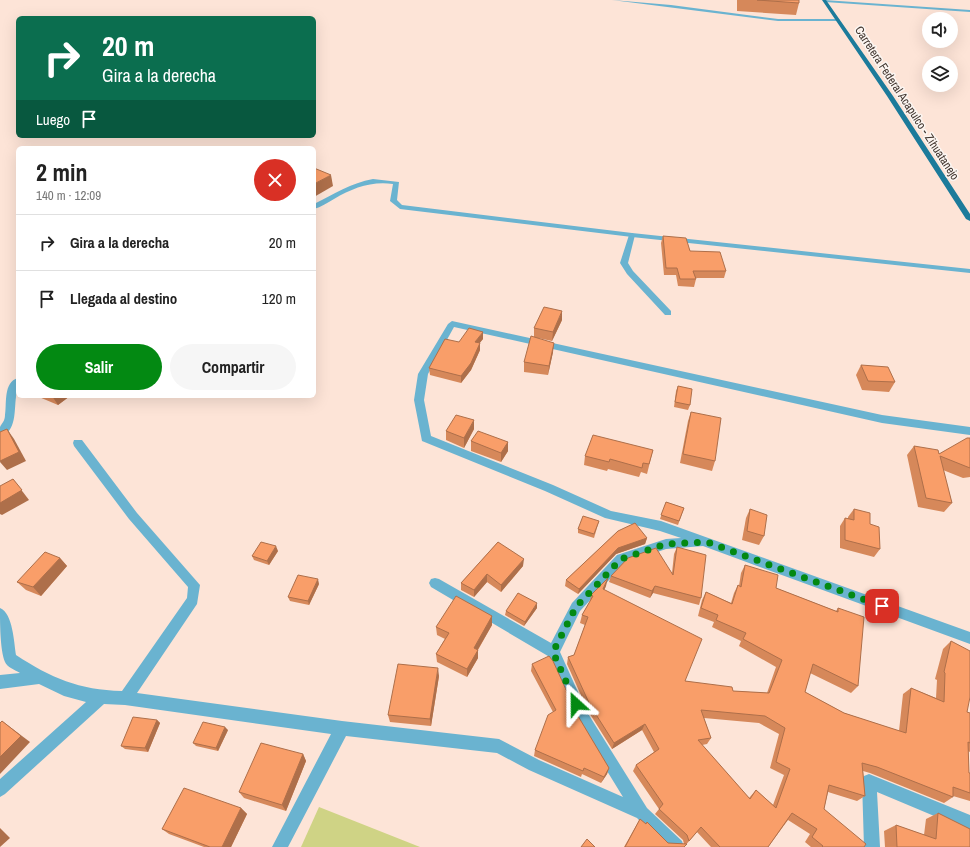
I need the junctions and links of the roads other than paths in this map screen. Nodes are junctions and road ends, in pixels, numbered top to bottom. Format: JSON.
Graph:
{"nodes":[{"id":1,"x":614,"y":0,"type":"edge"},
{"id":2,"x":824,"y":1,"type":"edge"},
{"id":3,"x":857,"y":3,"type":"junction"},
{"id":4,"x":970,"y":11,"type":"edge"},
{"id":5,"x":962,"y":15,"type":"dead end"},
{"id":6,"x":838,"y":20,"type":"junction"},
{"id":7,"x":316,"y":206,"type":"edge"},
{"id":8,"x":970,"y":219,"type":"edge"},
{"id":9,"x":632,"y":235,"type":"junction"},
{"id":10,"x":970,"y":271,"type":"edge"},
{"id":11,"x":668,"y":313,"type":"dead end"},
{"id":12,"x":16,"y":383,"type":"edge"},
{"id":13,"x":5,"y":396,"type":"edge"},
{"id":14,"x":970,"y":431,"type":"edge"},
{"id":15,"x":0,"y":433,"type":"edge"},
{"id":16,"x":78,"y":443,"type":"dead end"},
{"id":17,"x":707,"y":542,"type":"junction"},
{"id":18,"x":435,"y":583,"type":"dead end"},
{"id":19,"x":0,"y":614,"type":"edge"},
{"id":20,"x":970,"y":638,"type":"edge"},
{"id":21,"x":3,"y":648,"type":"edge"},
{"id":22,"x":553,"y":652,"type":"junction"},
{"id":23,"x":38,"y":678,"type":"junction"},
{"id":24,"x":0,"y":682,"type":"edge"},
{"id":25,"x":101,"y":698,"type":"junction"},
{"id":26,"x":126,"y":698,"type":"junction"},
{"id":27,"x":342,"y":728,"type":"junction"},
{"id":28,"x":0,"y":789,"type":"edge"},
{"id":29,"x":642,"y":813,"type":"junction"},
{"id":30,"x":970,"y":823,"type":"edge"},
{"id":31,"x":280,"y":847,"type":"edge"},
{"id":32,"x":676,"y":847,"type":"edge"},
{"id":33,"x":872,"y":847,"type":"edge"}],
"edges":[{"from":1,"to":6,"type":"lane"},
{"from":2,"to":3,"type":"street"},
{"from":2,"to":6,"type":"main road","name":"Carretera Federal Acapulco - Zihuatanejo"},
{"from":3,"to":4,"type":"street"},
{"from":3,"to":5,"type":"street"},
{"from":6,"to":8,"type":"main road","name":"Carretera Federal Acapulco - Zihuatanejo"},
{"from":7,"to":9,"type":"street"},
{"from":9,"to":10,"type":"street"},
{"from":9,"to":11,"type":"lane"},
{"from":12,"to":13,"type":"street"},
{"from":13,"to":15,"type":"street"},
{"from":14,"to":17,"type":"street"},
{"from":16,"to":26,"type":"street"},
{"from":17,"to":20,"type":"street"},
{"from":17,"to":22,"type":"street"},
{"from":18,"to":22,"type":"street"},
{"from":19,"to":21,"type":"street"},
{"from":21,"to":23,"type":"street"},
{"from":22,"to":29,"type":"street"},
{"from":23,"to":24,"type":"street"},
{"from":23,"to":25,"type":"street"},
{"from":25,"to":26,"type":"street"},
{"from":25,"to":28,"type":"street"},
{"from":26,"to":27,"type":"street"},
{"from":27,"to":29,"type":"street"},
{"from":27,"to":31,"type":"street"},
{"from":29,"to":32,"type":"street"},
{"from":30,"to":33,"type":"street"}]}
